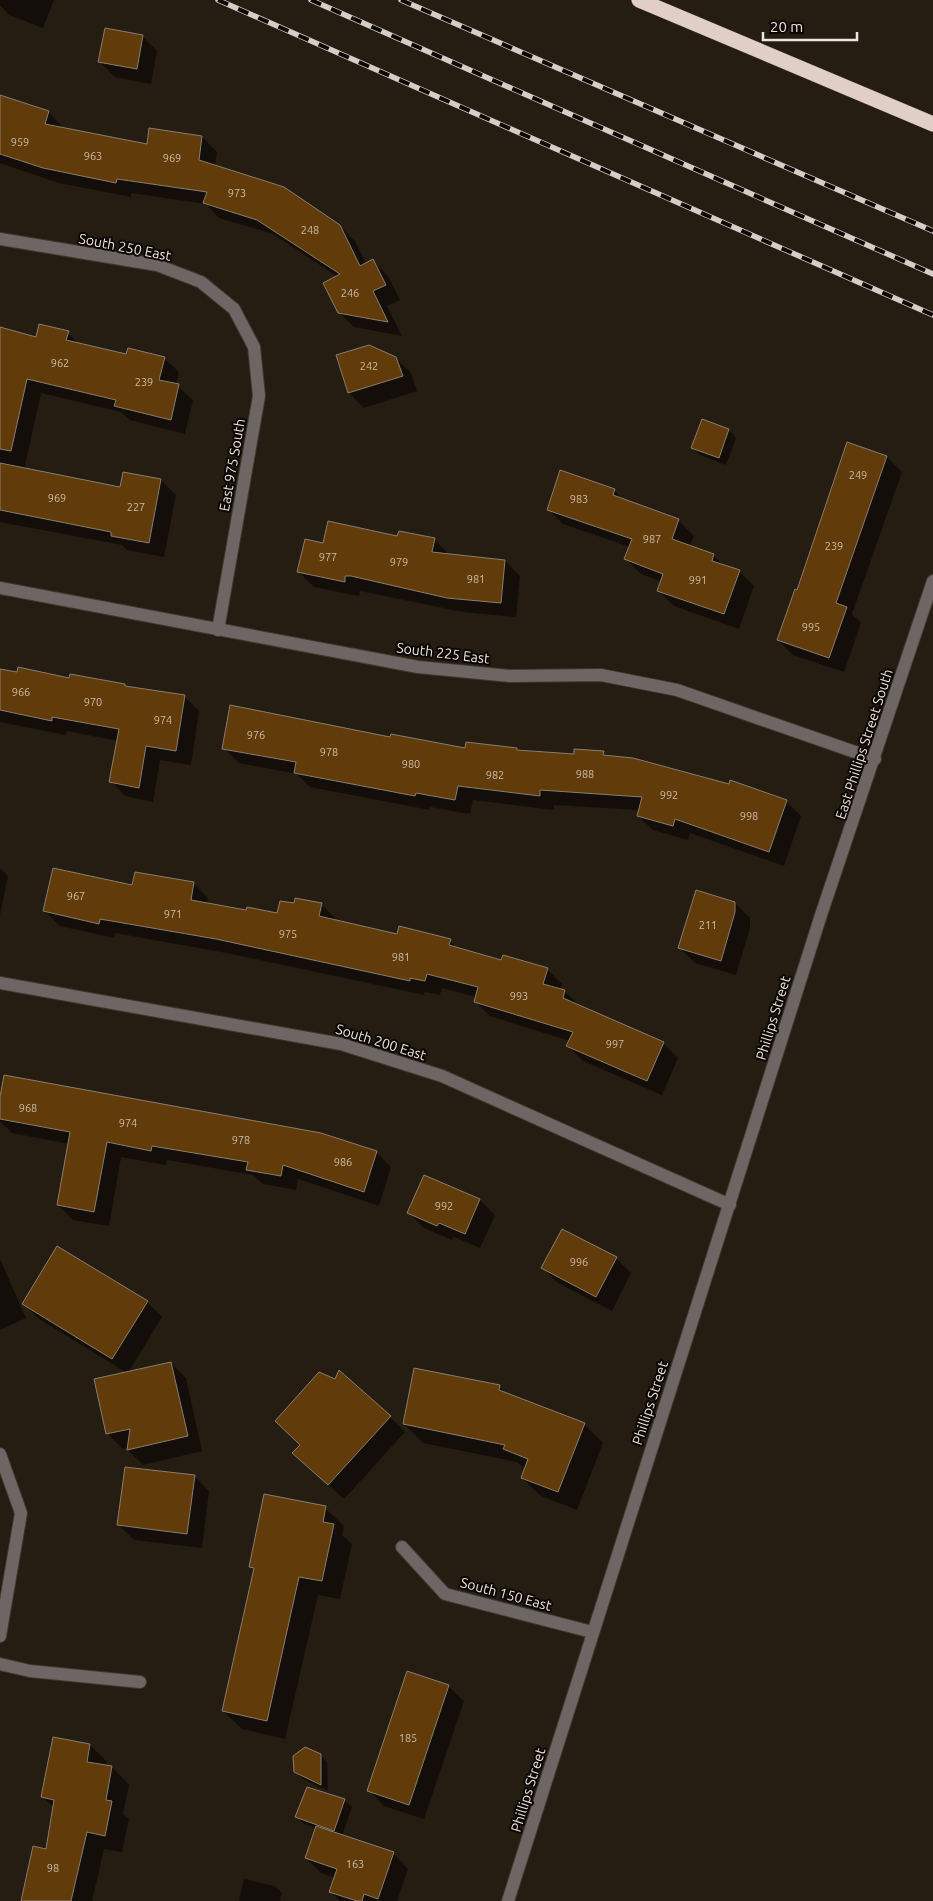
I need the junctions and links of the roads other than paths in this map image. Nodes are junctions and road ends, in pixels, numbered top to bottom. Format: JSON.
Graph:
{"nodes":[{"id":1,"x":639,"y":0,"type":"edge"},
{"id":2,"x":933,"y":124,"type":"edge"},
{"id":3,"x":0,"y":239,"type":"edge"},
{"id":4,"x":234,"y":309,"type":"joint"},
{"id":5,"x":933,"y":581,"type":"edge"},
{"id":6,"x":0,"y":588,"type":"edge"},
{"id":7,"x":218,"y":630,"type":"junction"},
{"id":8,"x":875,"y":759,"type":"junction"},
{"id":9,"x":821,"y":915,"type":"joint"},
{"id":10,"x":0,"y":984,"type":"edge"},
{"id":11,"x":730,"y":1205,"type":"junction"},
{"id":12,"x":0,"y":1454,"type":"edge"},
{"id":13,"x":402,"y":1547,"type":"dead end"},
{"id":14,"x":592,"y":1632,"type":"junction"},
{"id":15,"x":0,"y":1636,"type":"edge"},
{"id":16,"x":0,"y":1664,"type":"edge"},
{"id":17,"x":140,"y":1682,"type":"dead end"},
{"id":18,"x":508,"y":1901,"type":"edge"}],
"edges":[{"from":1,"to":2,"type":"highway"},
{"from":3,"to":4,"type":"street","name":"South 250 East"},
{"from":4,"to":7,"type":"street","name":"East 975 South"},
{"from":5,"to":8,"type":"street","name":"East Phillips Street South"},
{"from":6,"to":7,"type":"street","name":"South 225 East"},
{"from":7,"to":8,"type":"street","name":"South 225 East"},
{"from":8,"to":9,"type":"street","name":"East Phillips Street South"},
{"from":9,"to":11,"type":"street","name":"Phillips Street"},
{"from":10,"to":11,"type":"street","name":"South 200 East"},
{"from":11,"to":14,"type":"street","name":"Phillips Street"},
{"from":12,"to":15,"type":"street"},
{"from":13,"to":14,"type":"street","name":"South 150 East"},
{"from":14,"to":18,"type":"street","name":"Phillips Street"},
{"from":16,"to":17,"type":"street"}]}
